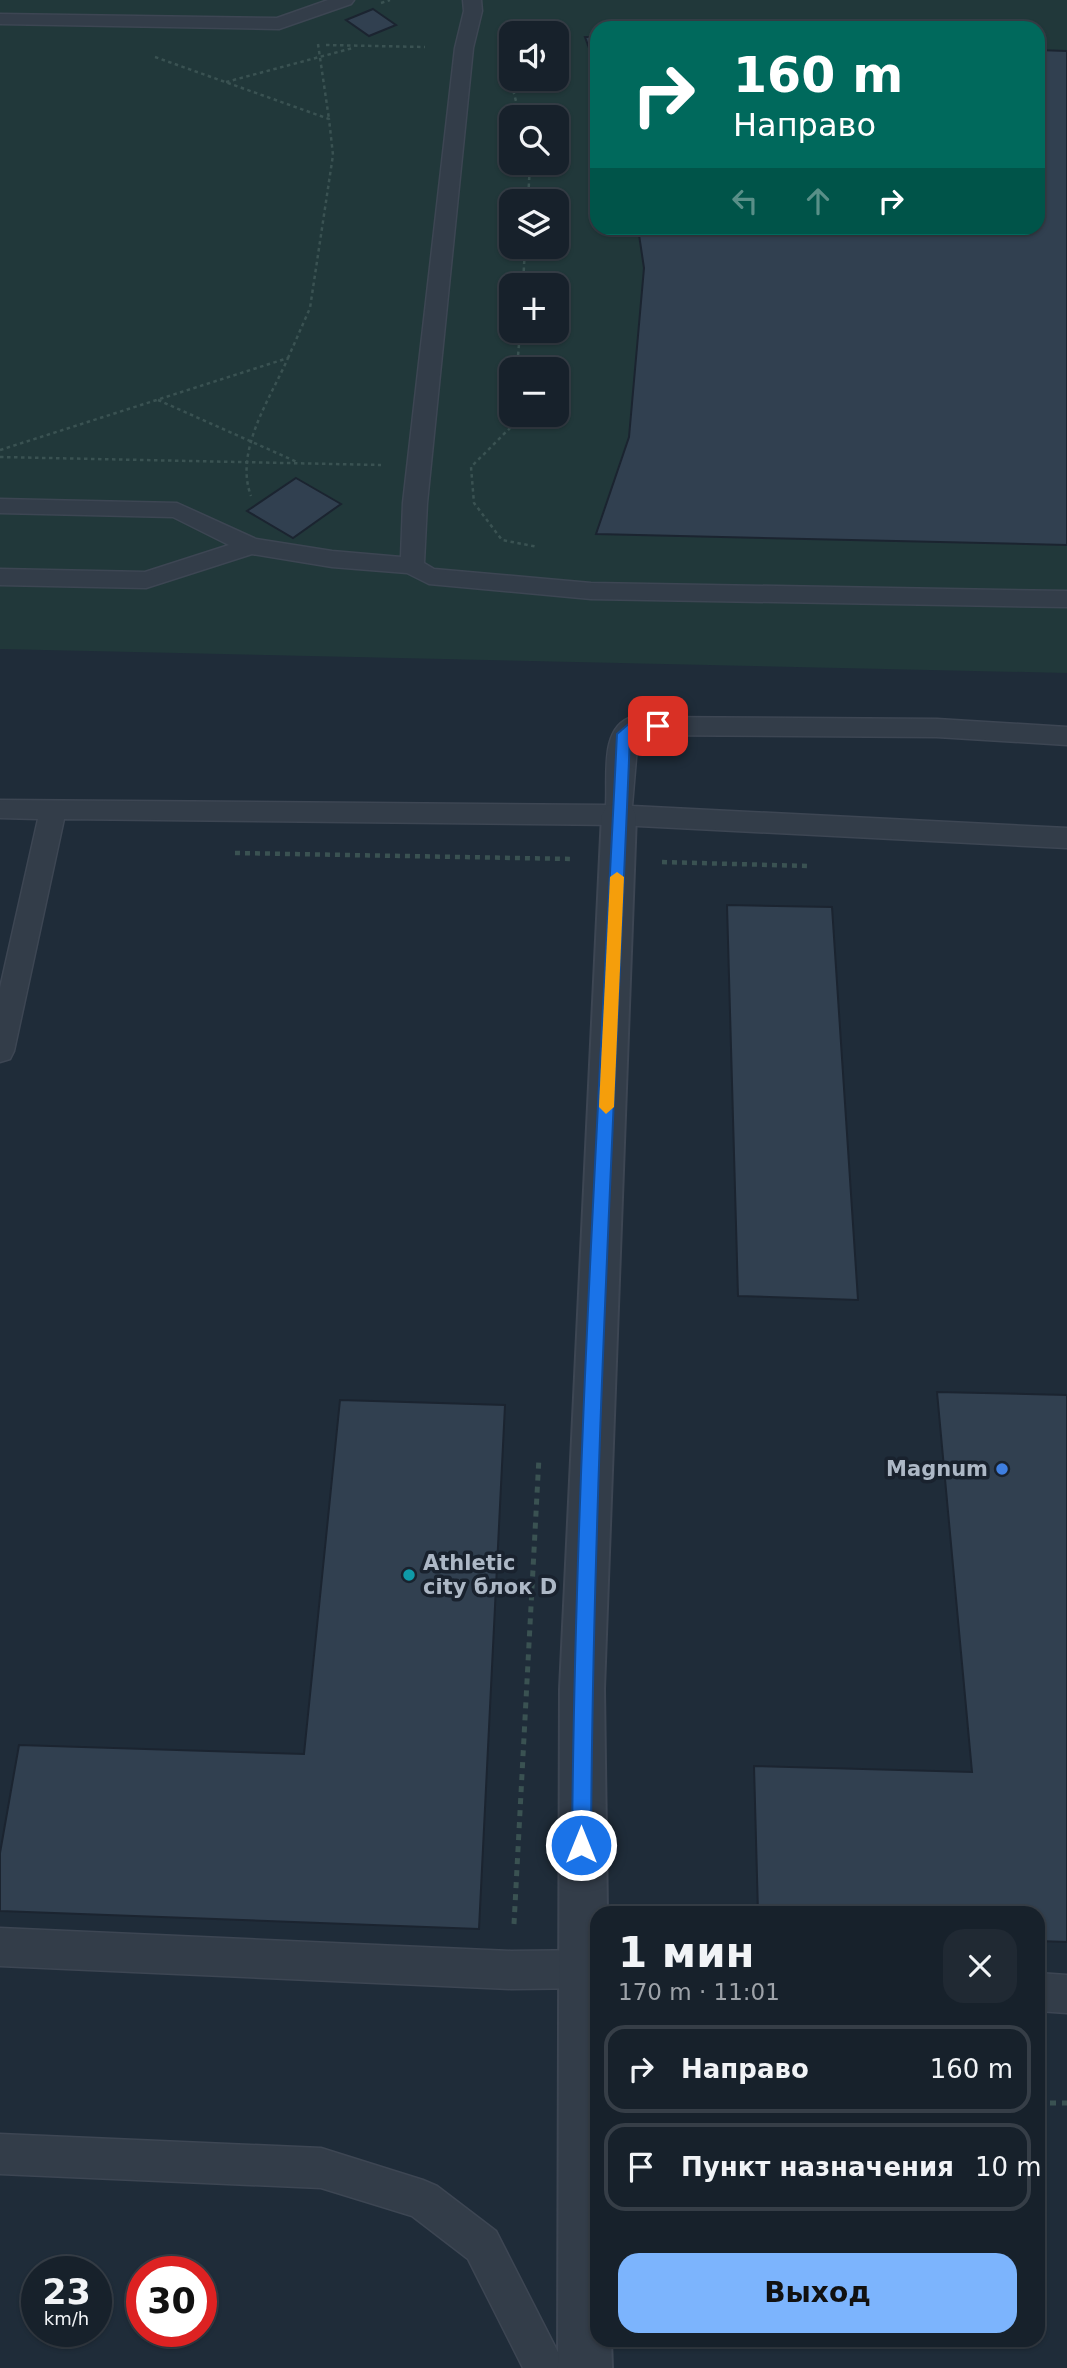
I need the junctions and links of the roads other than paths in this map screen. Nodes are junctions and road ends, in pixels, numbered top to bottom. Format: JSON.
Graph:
{"nodes":[{"id":1,"x":345,"y":0,"type":"edge"},
{"id":2,"x":472,"y":0,"type":"edge"},
{"id":3,"x":0,"y":19,"type":"edge"},
{"id":4,"x":0,"y":506,"type":"edge"},
{"id":5,"x":251,"y":546,"type":"junction"},
{"id":6,"x":412,"y":566,"type":"junction"},
{"id":7,"x":0,"y":577,"type":"edge"},
{"id":8,"x":1067,"y":599,"type":"edge"},
{"id":9,"x":1067,"y":736,"type":"edge"},
{"id":10,"x":0,"y":809,"type":"edge"},
{"id":11,"x":53,"y":810,"type":"junction"},
{"id":12,"x":619,"y":815,"type":"junction"},
{"id":13,"x":1067,"y":838,"type":"edge"},
{"id":14,"x":0,"y":1051,"type":"edge"},
{"id":15,"x":0,"y":1947,"type":"edge"},
{"id":16,"x":590,"y":1969,"type":"edge"},
{"id":17,"x":1045,"y":1992,"type":"edge"},
{"id":18,"x":1067,"y":1993,"type":"edge"},
{"id":19,"x":0,"y":2154,"type":"edge"},
{"id":20,"x":545,"y":2368,"type":"edge"},
{"id":21,"x":585,"y":2368,"type":"edge"}],
"edges":[{"from":1,"to":3,"type":"lane"},
{"from":2,"to":6,"type":"lane"},
{"from":4,"to":5,"type":"lane"},
{"from":5,"to":6,"type":"lane"},
{"from":5,"to":7,"type":"lane"},
{"from":6,"to":8,"type":"lane"},
{"from":9,"to":12,"type":"lane"},
{"from":10,"to":11,"type":"lane"},
{"from":11,"to":12,"type":"lane"},
{"from":11,"to":14,"type":"lane"},
{"from":12,"to":13,"type":"lane"},
{"from":12,"to":16,"type":"street"},
{"from":15,"to":16,"type":"lane"},
{"from":16,"to":21,"type":"street"},
{"from":17,"to":18,"type":"lane"},
{"from":19,"to":20,"type":"lane"}]}
